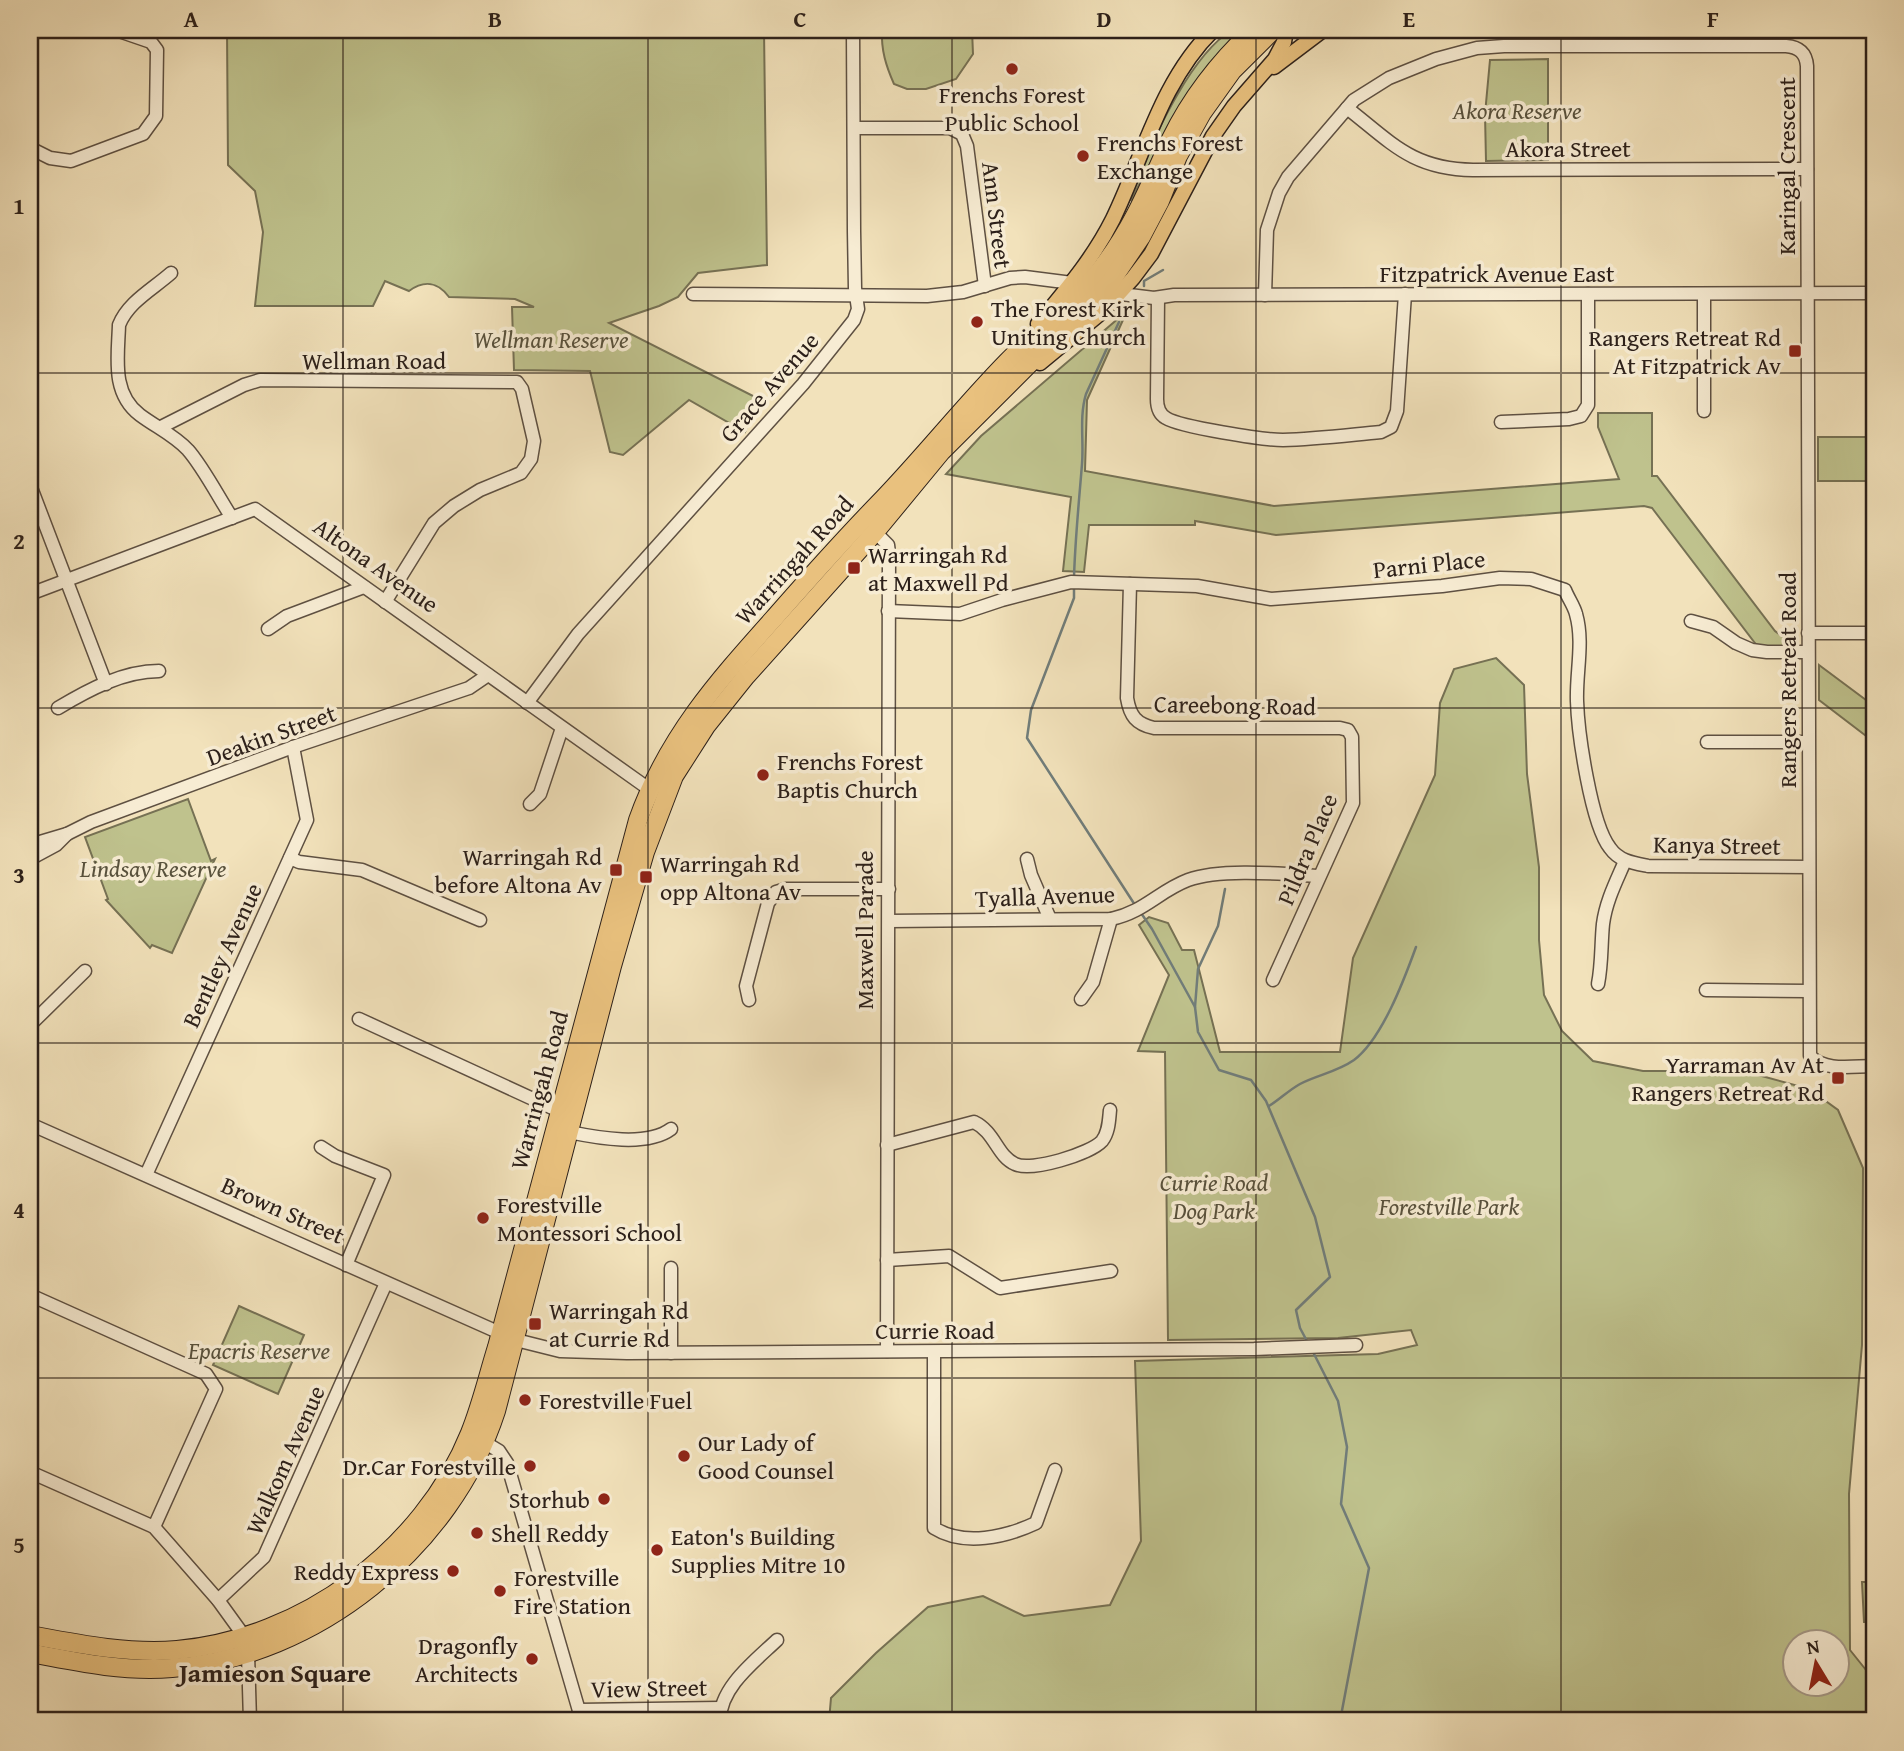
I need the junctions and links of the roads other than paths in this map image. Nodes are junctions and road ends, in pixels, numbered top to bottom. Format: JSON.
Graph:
{"nodes":[{"id":1,"x":116,"y":30,"type":"edge"},
{"id":2,"x":853,"y":30,"type":"edge"},
{"id":3,"x":1205,"y":30,"type":"edge"},
{"id":4,"x":1213,"y":30,"type":"edge"},
{"id":5,"x":1323,"y":30,"type":"edge"},
{"id":6,"x":1274,"y":31,"type":"edge"},
{"id":7,"x":1196,"y":47,"type":"junction"},
{"id":8,"x":1253,"y":83,"type":"junction"},
{"id":9,"x":1347,"y":108,"type":"junction"},
{"id":10,"x":854,"y":128,"type":"junction"},
{"id":11,"x":30,"y":148,"type":"edge"},
{"id":12,"x":1807,"y":169,"type":"junction"},
{"id":13,"x":170,"y":273,"type":"dead end"},
{"id":14,"x":1072,"y":283,"type":"junction"},
{"id":15,"x":985,"y":286,"type":"junction"},
{"id":16,"x":1808,"y":293,"type":"junction"},
{"id":17,"x":1874,"y":293,"type":"edge"},
{"id":18,"x":693,"y":294,"type":"dead end"},
{"id":19,"x":1121,"y":294,"type":"junction"},
{"id":20,"x":1405,"y":294,"type":"junction"},
{"id":21,"x":1588,"y":294,"type":"junction"},
{"id":22,"x":1704,"y":294,"type":"junction"},
{"id":23,"x":857,"y":295,"type":"junction"},
{"id":24,"x":1265,"y":295,"type":"junction"},
{"id":25,"x":1156,"y":298,"type":"junction"},
{"id":26,"x":1008,"y":360,"type":"junction"},
{"id":27,"x":1002,"y":390,"type":"junction"},
{"id":28,"x":1704,"y":411,"type":"dead end"},
{"id":29,"x":1501,"y":422,"type":"dead end"},
{"id":30,"x":161,"y":428,"type":"junction"},
{"id":31,"x":30,"y":485,"type":"edge"},
{"id":32,"x":232,"y":518,"type":"junction"},
{"id":33,"x":868,"y":526,"type":"junction"},
{"id":34,"x":65,"y":581,"type":"junction"},
{"id":35,"x":1130,"y":584,"type":"junction"},
{"id":36,"x":364,"y":587,"type":"junction"},
{"id":37,"x":30,"y":594,"type":"edge"},
{"id":38,"x":385,"y":602,"type":"junction"},
{"id":39,"x":888,"y":611,"type":"junction"},
{"id":40,"x":1691,"y":621,"type":"dead end"},
{"id":41,"x":268,"y":629,"type":"dead end"},
{"id":42,"x":1808,"y":633,"type":"junction"},
{"id":43,"x":1874,"y":633,"type":"edge"},
{"id":44,"x":1808,"y":652,"type":"junction"},
{"id":45,"x":159,"y":671,"type":"dead end"},
{"id":46,"x":488,"y":675,"type":"junction"},
{"id":47,"x":106,"y":684,"type":"junction"},
{"id":48,"x":527,"y":703,"type":"junction"},
{"id":49,"x":58,"y":708,"type":"dead end"},
{"id":50,"x":562,"y":729,"type":"junction"},
{"id":51,"x":1348,"y":730,"type":"joint"},
{"id":52,"x":1707,"y":742,"type":"dead end"},
{"id":53,"x":1808,"y":742,"type":"junction"},
{"id":54,"x":293,"y":747,"type":"junction"},
{"id":55,"x":656,"y":795,"type":"junction"},
{"id":56,"x":530,"y":804,"type":"dead end"},
{"id":57,"x":67,"y":834,"type":"junction"},
{"id":58,"x":30,"y":845,"type":"edge"},
{"id":59,"x":290,"y":858,"type":"junction"},
{"id":60,"x":30,"y":859,"type":"edge"},
{"id":61,"x":1027,"y":859,"type":"dead end"},
{"id":62,"x":1625,"y":861,"type":"junction"},
{"id":63,"x":1808,"y":867,"type":"junction"},
{"id":64,"x":1319,"y":876,"type":"junction"},
{"id":65,"x":889,"y":889,"type":"junction"},
{"id":66,"x":1050,"y":919,"type":"junction"},
{"id":67,"x":1111,"y":919,"type":"junction"},
{"id":68,"x":480,"y":920,"type":"dead end"},
{"id":69,"x":889,"y":921,"type":"junction"},
{"id":70,"x":85,"y":971,"type":"dead end"},
{"id":71,"x":1273,"y":980,"type":"dead end"},
{"id":72,"x":1598,"y":985,"type":"dead end"},
{"id":73,"x":1706,"y":990,"type":"dead end"},
{"id":74,"x":1808,"y":991,"type":"junction"},
{"id":75,"x":1081,"y":999,"type":"dead end"},
{"id":76,"x":749,"y":1000,"type":"dead end"},
{"id":77,"x":359,"y":1019,"type":"dead end"},
{"id":78,"x":30,"y":1025,"type":"edge"},
{"id":79,"x":1874,"y":1066,"type":"edge"},
{"id":80,"x":1110,"y":1110,"type":"dead end"},
{"id":81,"x":564,"y":1121,"type":"junction"},
{"id":82,"x":30,"y":1124,"type":"edge"},
{"id":83,"x":671,"y":1129,"type":"dead end"},
{"id":84,"x":887,"y":1145,"type":"junction"},
{"id":85,"x":321,"y":1147,"type":"dead end"},
{"id":86,"x":146,"y":1175,"type":"junction"},
{"id":87,"x":887,"y":1260,"type":"junction"},
{"id":88,"x":346,"y":1265,"type":"junction"},
{"id":89,"x":671,"y":1268,"type":"dead end"},
{"id":90,"x":1111,"y":1271,"type":"dead end"},
{"id":91,"x":386,"y":1283,"type":"junction"},
{"id":92,"x":30,"y":1295,"type":"edge"},
{"id":93,"x":508,"y":1336,"type":"junction"},
{"id":94,"x":1356,"y":1345,"type":"dead end"},
{"id":95,"x":887,"y":1351,"type":"junction"},
{"id":96,"x":934,"y":1352,"type":"junction"},
{"id":97,"x":671,"y":1353,"type":"junction"},
{"id":98,"x":477,"y":1438,"type":"junction"},
{"id":99,"x":1055,"y":1470,"type":"dead end"},
{"id":100,"x":30,"y":1472,"type":"edge"},
{"id":101,"x":154,"y":1527,"type":"junction"},
{"id":102,"x":218,"y":1600,"type":"junction"},
{"id":103,"x":30,"y":1635,"type":"edge"},
{"id":104,"x":777,"y":1640,"type":"dead end"},
{"id":105,"x":246,"y":1645,"type":"junction"},
{"id":106,"x":30,"y":1653,"type":"edge"},
{"id":107,"x":720,"y":1715,"type":"edge"},
{"id":108,"x":580,"y":1716,"type":"edge"},
{"id":109,"x":250,"y":1721,"type":"edge"}],
"edges":[{"from":1,"to":11,"type":"street"},
{"from":2,"to":10,"type":"street","name":"Grace Avenue"},
{"from":3,"to":7,"type":"main road"},
{"from":4,"to":7,"type":"main road","name":"Warringah Road"},
{"from":5,"to":8,"type":"main road"},
{"from":6,"to":8,"type":"main road","name":"Warringah Road"},
{"from":6,"to":26,"type":"highway","name":"Warringah Road"},
{"from":6,"to":27,"type":"highway","name":"Warringah Road"},
{"from":7,"to":14,"type":"main road","name":"Warringah Road"},
{"from":8,"to":19,"type":"main road","name":"Warringah Road"},
{"from":9,"to":12,"type":"street","name":"Akora Street"},
{"from":9,"to":12,"type":"street","name":"Karingal Crescent"},
{"from":9,"to":24,"type":"street","name":"Karingal Crescent"},
{"from":10,"to":15,"type":"street","name":"Ann Street"},
{"from":10,"to":23,"type":"street","name":"Grace Avenue"},
{"from":12,"to":16,"type":"street","name":"Karingal Crescent"},
{"from":13,"to":30,"type":"street"},
{"from":14,"to":15,"type":"street"},
{"from":14,"to":26,"type":"main road","name":"Warringah Road"},
{"from":15,"to":23,"type":"street"},
{"from":16,"to":17,"type":"street","name":"Fitzpatrick Avenue East"},
{"from":16,"to":22,"type":"street","name":"Fitzpatrick Avenue East"},
{"from":16,"to":42,"type":"street","name":"Rangers Retreat Road"},
{"from":18,"to":23,"type":"street"},
{"from":19,"to":25,"type":"street","name":"Fitzpatrick Avenue East"},
{"from":19,"to":27,"type":"main road","name":"Warringah Road"},
{"from":20,"to":21,"type":"street","name":"Fitzpatrick Avenue East"},
{"from":20,"to":24,"type":"street","name":"Fitzpatrick Avenue East"},
{"from":20,"to":25,"type":"street"},
{"from":21,"to":22,"type":"street","name":"Fitzpatrick Avenue East"},
{"from":21,"to":29,"type":"street"},
{"from":22,"to":28,"type":"street"},
{"from":23,"to":48,"type":"street","name":"Grace Avenue"},
{"from":24,"to":25,"type":"street","name":"Fitzpatrick Avenue East"},
{"from":26,"to":33,"type":"highway","name":"Warringah Road"},
{"from":27,"to":33,"type":"highway","name":"Warringah Road"},
{"from":30,"to":32,"type":"street"},
{"from":30,"to":38,"type":"street","name":"Wellman Road"},
{"from":31,"to":34,"type":"street"},
{"from":32,"to":34,"type":"street","name":"Altona Avenue"},
{"from":32,"to":36,"type":"street","name":"Altona Avenue"},
{"from":33,"to":39,"type":"street","name":"Maxwell Parade"},
{"from":33,"to":55,"type":"highway","name":"Warringah Road"},
{"from":34,"to":37,"type":"street","name":"Altona Avenue"},
{"from":34,"to":47,"type":"street"},
{"from":35,"to":39,"type":"street","name":"Parni Place"},
{"from":35,"to":51,"type":"street","name":"Careebong Road"},
{"from":35,"to":62,"type":"street","name":"Parni Place"},
{"from":36,"to":38,"type":"street","name":"Altona Avenue"},
{"from":36,"to":41,"type":"street"},
{"from":38,"to":46,"type":"street","name":"Altona Avenue"},
{"from":39,"to":65,"type":"street","name":"Maxwell Parade"},
{"from":40,"to":44,"type":"street"},
{"from":42,"to":43,"type":"street"},
{"from":42,"to":44,"type":"street","name":"Rangers Retreat Road"},
{"from":44,"to":53,"type":"street","name":"Rangers Retreat Road"},
{"from":45,"to":47,"type":"street"},
{"from":46,"to":48,"type":"street","name":"Altona Avenue"},
{"from":46,"to":54,"type":"street","name":"Deakin Street"},
{"from":47,"to":49,"type":"street"},
{"from":48,"to":50,"type":"street","name":"Altona Avenue"},
{"from":50,"to":55,"type":"street","name":"Altona Avenue"},
{"from":50,"to":56,"type":"street"},
{"from":51,"to":64,"type":"street","name":"Pildra Place"},
{"from":52,"to":53,"type":"street"},
{"from":53,"to":63,"type":"street","name":"Rangers Retreat Road"},
{"from":54,"to":57,"type":"street","name":"Deakin Street"},
{"from":54,"to":59,"type":"street","name":"Bentley Avenue"},
{"from":55,"to":81,"type":"highway","name":"Warringah Road"},
{"from":57,"to":58,"type":"street","name":"Deakin Street"},
{"from":57,"to":60,"type":"street","name":"Deakin Street"},
{"from":59,"to":68,"type":"street"},
{"from":59,"to":86,"type":"street","name":"Bentley Avenue"},
{"from":61,"to":66,"type":"street"},
{"from":62,"to":63,"type":"street","name":"Kanya Street"},
{"from":62,"to":72,"type":"street"},
{"from":63,"to":74,"type":"street","name":"Rangers Retreat Road"},
{"from":64,"to":67,"type":"street","name":"Tyalla Avenue"},
{"from":64,"to":71,"type":"street","name":"Pildra Place"},
{"from":65,"to":69,"type":"street","name":"Maxwell Parade"},
{"from":65,"to":76,"type":"street"},
{"from":66,"to":67,"type":"street","name":"Tyalla Avenue"},
{"from":66,"to":69,"type":"street","name":"Tyalla Avenue"},
{"from":67,"to":75,"type":"street"},
{"from":69,"to":84,"type":"street","name":"Maxwell Parade"},
{"from":70,"to":78,"type":"street"},
{"from":73,"to":74,"type":"street"},
{"from":74,"to":79,"type":"street","name":"Rangers Retreat Road"},
{"from":77,"to":81,"type":"street"},
{"from":80,"to":84,"type":"street"},
{"from":81,"to":83,"type":"street"},
{"from":81,"to":93,"type":"highway","name":"Warringah Road"},
{"from":82,"to":86,"type":"street","name":"Brown Street"},
{"from":84,"to":87,"type":"street","name":"Maxwell Parade"},
{"from":85,"to":88,"type":"street"},
{"from":86,"to":88,"type":"street","name":"Brown Street"},
{"from":87,"to":90,"type":"street"},
{"from":87,"to":95,"type":"street","name":"Maxwell Parade"},
{"from":88,"to":91,"type":"street","name":"Brown Street"},
{"from":89,"to":97,"type":"street"},
{"from":91,"to":93,"type":"street","name":"Brown Street"},
{"from":91,"to":102,"type":"street","name":"Walkom Avenue"},
{"from":92,"to":101,"type":"street"},
{"from":93,"to":97,"type":"street","name":"Currie Road"},
{"from":93,"to":98,"type":"highway","name":"Warringah Road"},
{"from":94,"to":96,"type":"street","name":"Currie Road"},
{"from":95,"to":96,"type":"street","name":"Currie Road"},
{"from":95,"to":97,"type":"street","name":"Currie Road"},
{"from":96,"to":99,"type":"street"},
{"from":98,"to":105,"type":"highway","name":"Warringah Road"},
{"from":98,"to":108,"type":"street"},
{"from":100,"to":101,"type":"street"},
{"from":101,"to":102,"type":"street"},
{"from":102,"to":105,"type":"street"},
{"from":103,"to":105,"type":"highway","name":"Warringah Road"},
{"from":104,"to":107,"type":"street"},
{"from":105,"to":106,"type":"highway","name":"Warringah Road"},
{"from":105,"to":109,"type":"street"},
{"from":107,"to":108,"type":"street","name":"View Street"}]}
